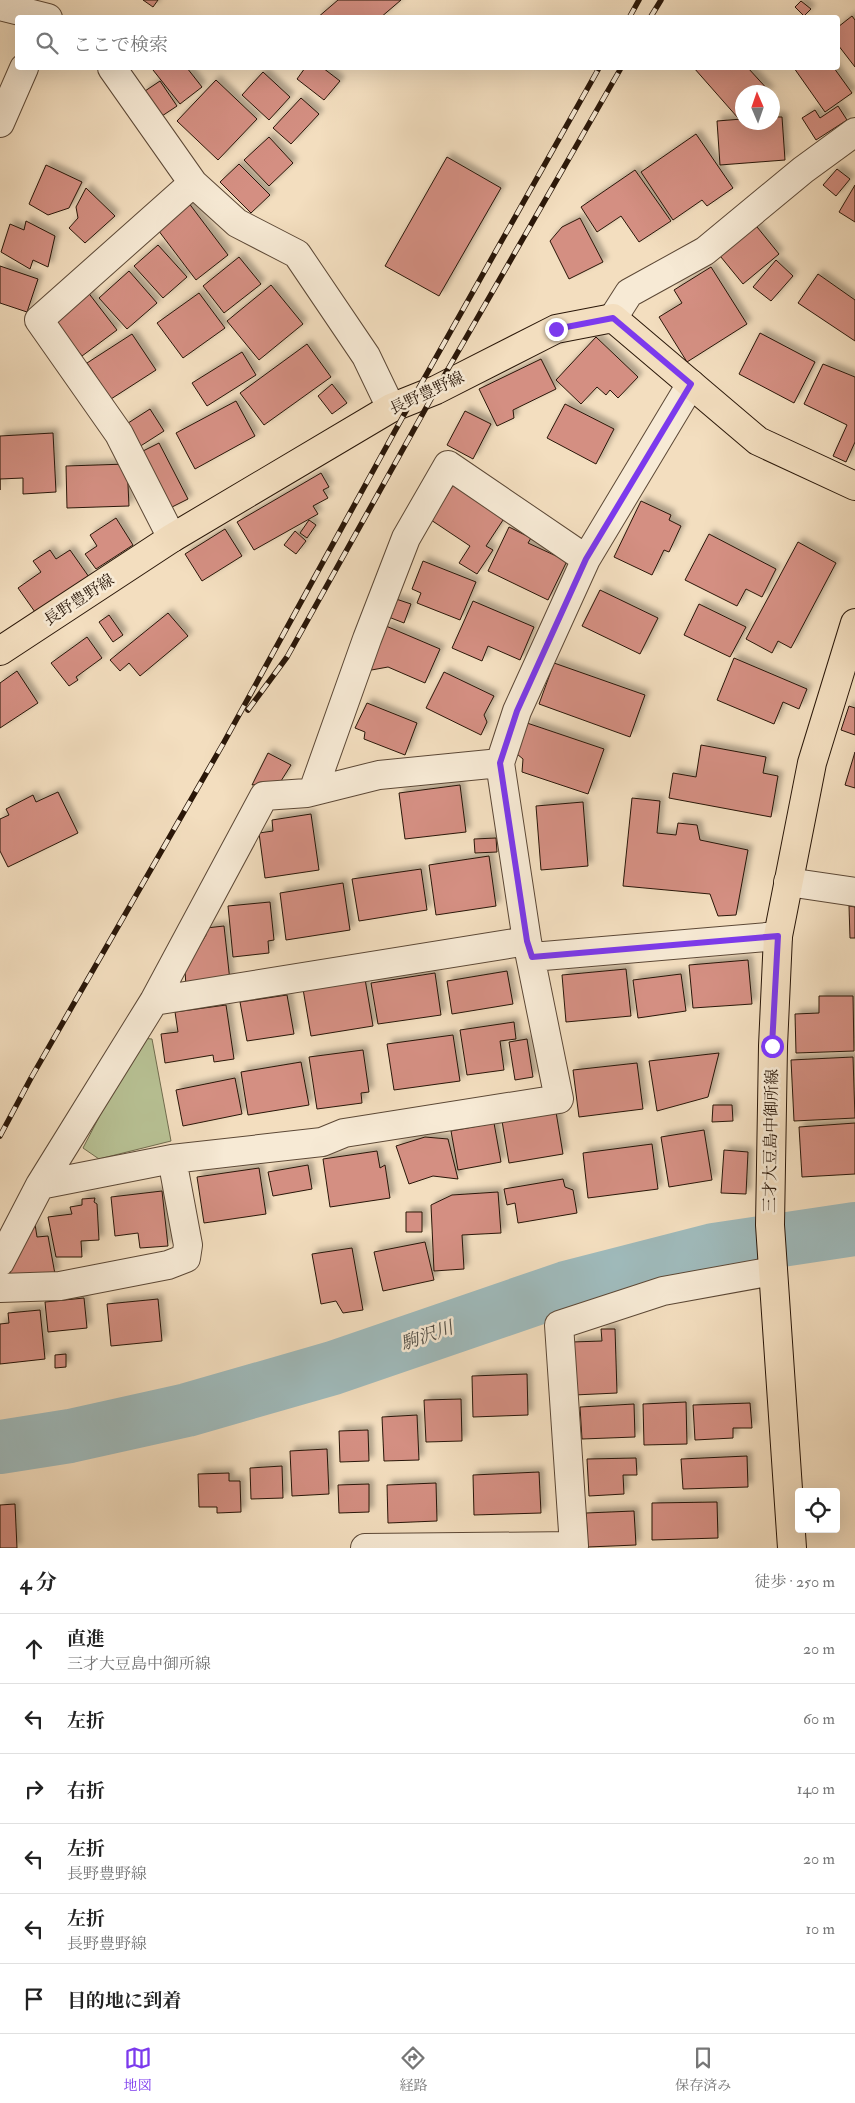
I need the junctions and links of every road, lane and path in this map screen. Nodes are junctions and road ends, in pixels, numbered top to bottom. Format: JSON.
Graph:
{"nodes":[{"id":1,"x":0,"y":6,"type":"edge"},
{"id":2,"x":48,"y":13,"type":"edge"},
{"id":3,"x":23,"y":70,"type":"edge"},
{"id":4,"x":113,"y":70,"type":"edge"},
{"id":5,"x":0,"y":123,"type":"edge"},
{"id":6,"x":855,"y":132,"type":"edge"},
{"id":7,"x":193,"y":184,"type":"junction"},
{"id":8,"x":613,"y":318,"type":"junction"},
{"id":9,"x":691,"y":384,"type":"junction"},
{"id":10,"x":391,"y":408,"type":"junction"},
{"id":11,"x":855,"y":486,"type":"edge"},
{"id":12,"x":172,"y":538,"type":"junction"},
{"id":13,"x":586,"y":559,"type":"junction"},
{"id":14,"x":855,"y":623,"type":"edge"},
{"id":15,"x":0,"y":651,"type":"edge"},
{"id":16,"x":500,"y":763,"type":"junction"},
{"id":17,"x":313,"y":791,"type":"junction"},
{"id":18,"x":788,"y":882,"type":"junction"},
{"id":19,"x":855,"y":892,"type":"edge"},
{"id":20,"x":778,"y":936,"type":"junction"},
{"id":21,"x":529,"y":949,"type":"junction"},
{"id":22,"x":154,"y":1001,"type":"junction"},
{"id":23,"x":172,"y":1159,"type":"junction"},
{"id":24,"x":40,"y":1185,"type":"junction"},
{"id":25,"x":0,"y":1262,"type":"edge"},
{"id":26,"x":773,"y":1265,"type":"junction"},
{"id":27,"x":0,"y":1288,"type":"edge"},
{"id":28,"x":365,"y":1548,"type":"edge"},
{"id":29,"x":792,"y":1548,"type":"edge"}],
"edges":[{"from":1,"to":2,"type":"street"},
{"from":3,"to":5,"type":"street"},
{"from":4,"to":7,"type":"street"},
{"from":6,"to":8,"type":"street"},
{"from":7,"to":10,"type":"street"},
{"from":7,"to":12,"type":"street"},
{"from":8,"to":9,"type":"main road"},
{"from":8,"to":10,"type":"main road","name":"長野豊野線"},
{"from":9,"to":11,"type":"main road"},
{"from":9,"to":13,"type":"street"},
{"from":10,"to":12,"type":"main road","name":"長野豊野線"},
{"from":12,"to":15,"type":"main road","name":"長野豊野線"},
{"from":13,"to":16,"type":"street"},
{"from":13,"to":17,"type":"street"},
{"from":14,"to":18,"type":"main road","name":"三才大豆島中御所線"},
{"from":16,"to":17,"type":"street"},
{"from":16,"to":21,"type":"street"},
{"from":17,"to":22,"type":"street"},
{"from":18,"to":19,"type":"street"},
{"from":18,"to":20,"type":"main road","name":"三才大豆島中御所線"},
{"from":20,"to":21,"type":"street"},
{"from":20,"to":26,"type":"main road","name":"三才大豆島中御所線"},
{"from":21,"to":22,"type":"street"},
{"from":21,"to":23,"type":"street"},
{"from":22,"to":24,"type":"street"},
{"from":23,"to":24,"type":"street"},
{"from":23,"to":27,"type":"street"},
{"from":24,"to":25,"type":"street"},
{"from":26,"to":28,"type":"street"},
{"from":26,"to":29,"type":"main road","name":"三才大豆島中御所線"}]}
